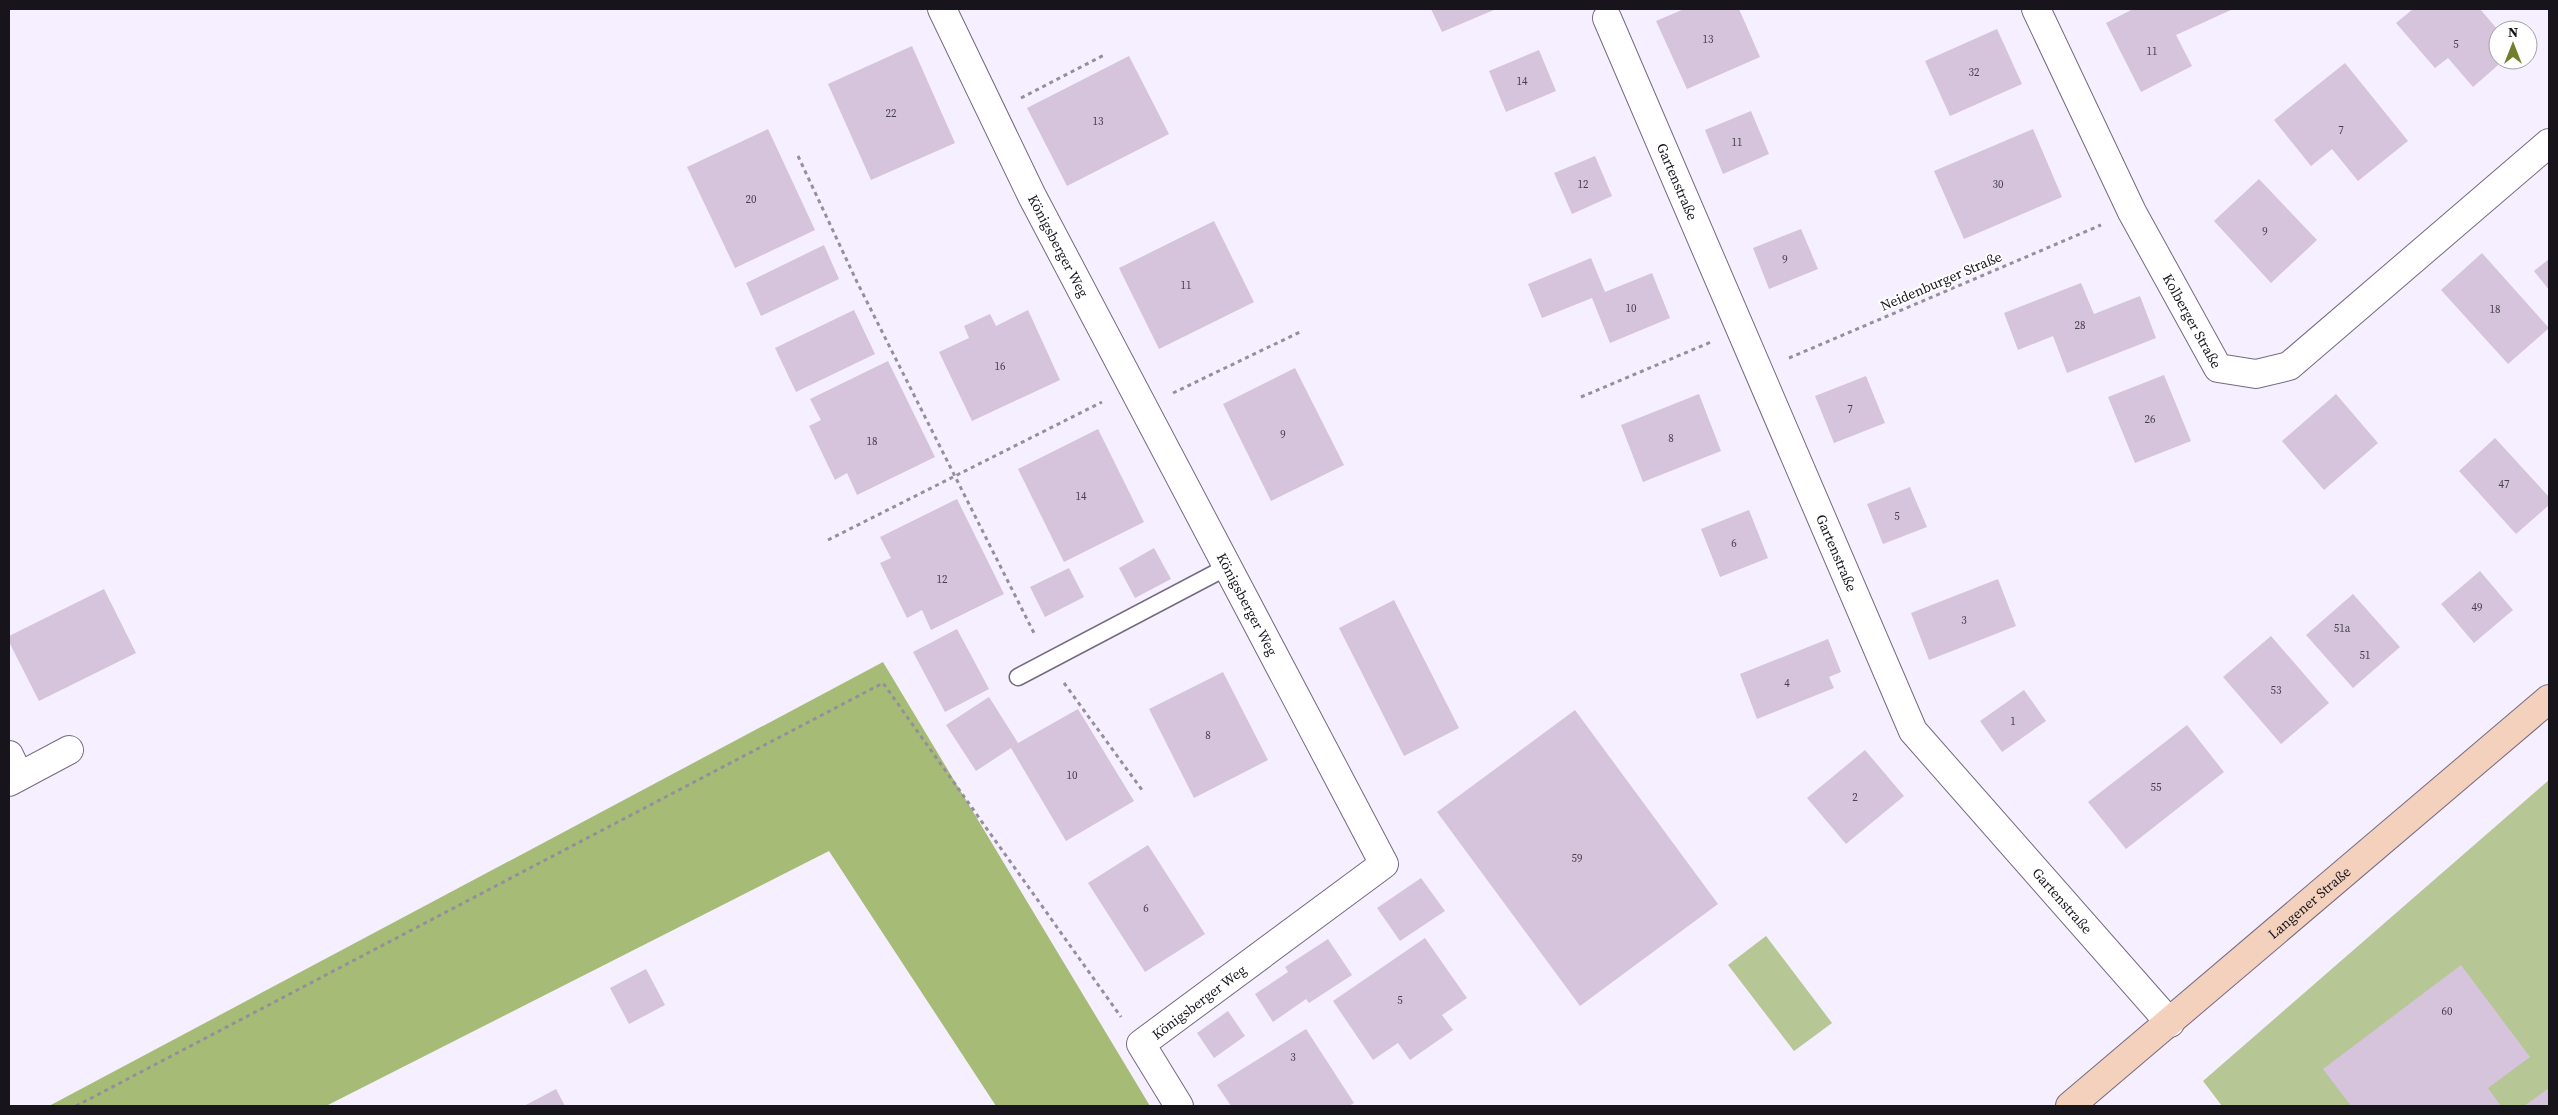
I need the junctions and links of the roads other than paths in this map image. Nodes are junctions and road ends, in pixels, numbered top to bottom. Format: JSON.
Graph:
{"nodes":[{"id":1,"x":942,"y":9,"type":"edge"},
{"id":2,"x":2036,"y":9,"type":"edge"},
{"id":3,"x":1607,"y":18,"type":"dead end"},
{"id":4,"x":2549,"y":143,"type":"edge"},
{"id":5,"x":1227,"y":567,"type":"junction"},
{"id":6,"x":1018,"y":677,"type":"dead end"},
{"id":7,"x":2549,"y":699,"type":"edge"},
{"id":8,"x":69,"y":750,"type":"dead end"},
{"id":9,"x":12,"y":771,"type":"edge"},
{"id":10,"x":2170,"y":1023,"type":"junction"},
{"id":11,"x":1179,"y":1106,"type":"edge"},
{"id":12,"x":2070,"y":1106,"type":"edge"}],
"edges":[{"from":1,"to":5,"type":"street","name":"Königsberger Weg"},
{"from":2,"to":4,"type":"street","name":"Kolberger Straße"},
{"from":3,"to":10,"type":"street","name":"Gartenstraße"},
{"from":5,"to":6,"type":"lane"},
{"from":5,"to":11,"type":"street","name":"Königsberger Weg"},
{"from":7,"to":10,"type":"main road","name":"Langener Straße"},
{"from":8,"to":9,"type":"street"},
{"from":10,"to":12,"type":"main road","name":"Langener Straße"}]}
